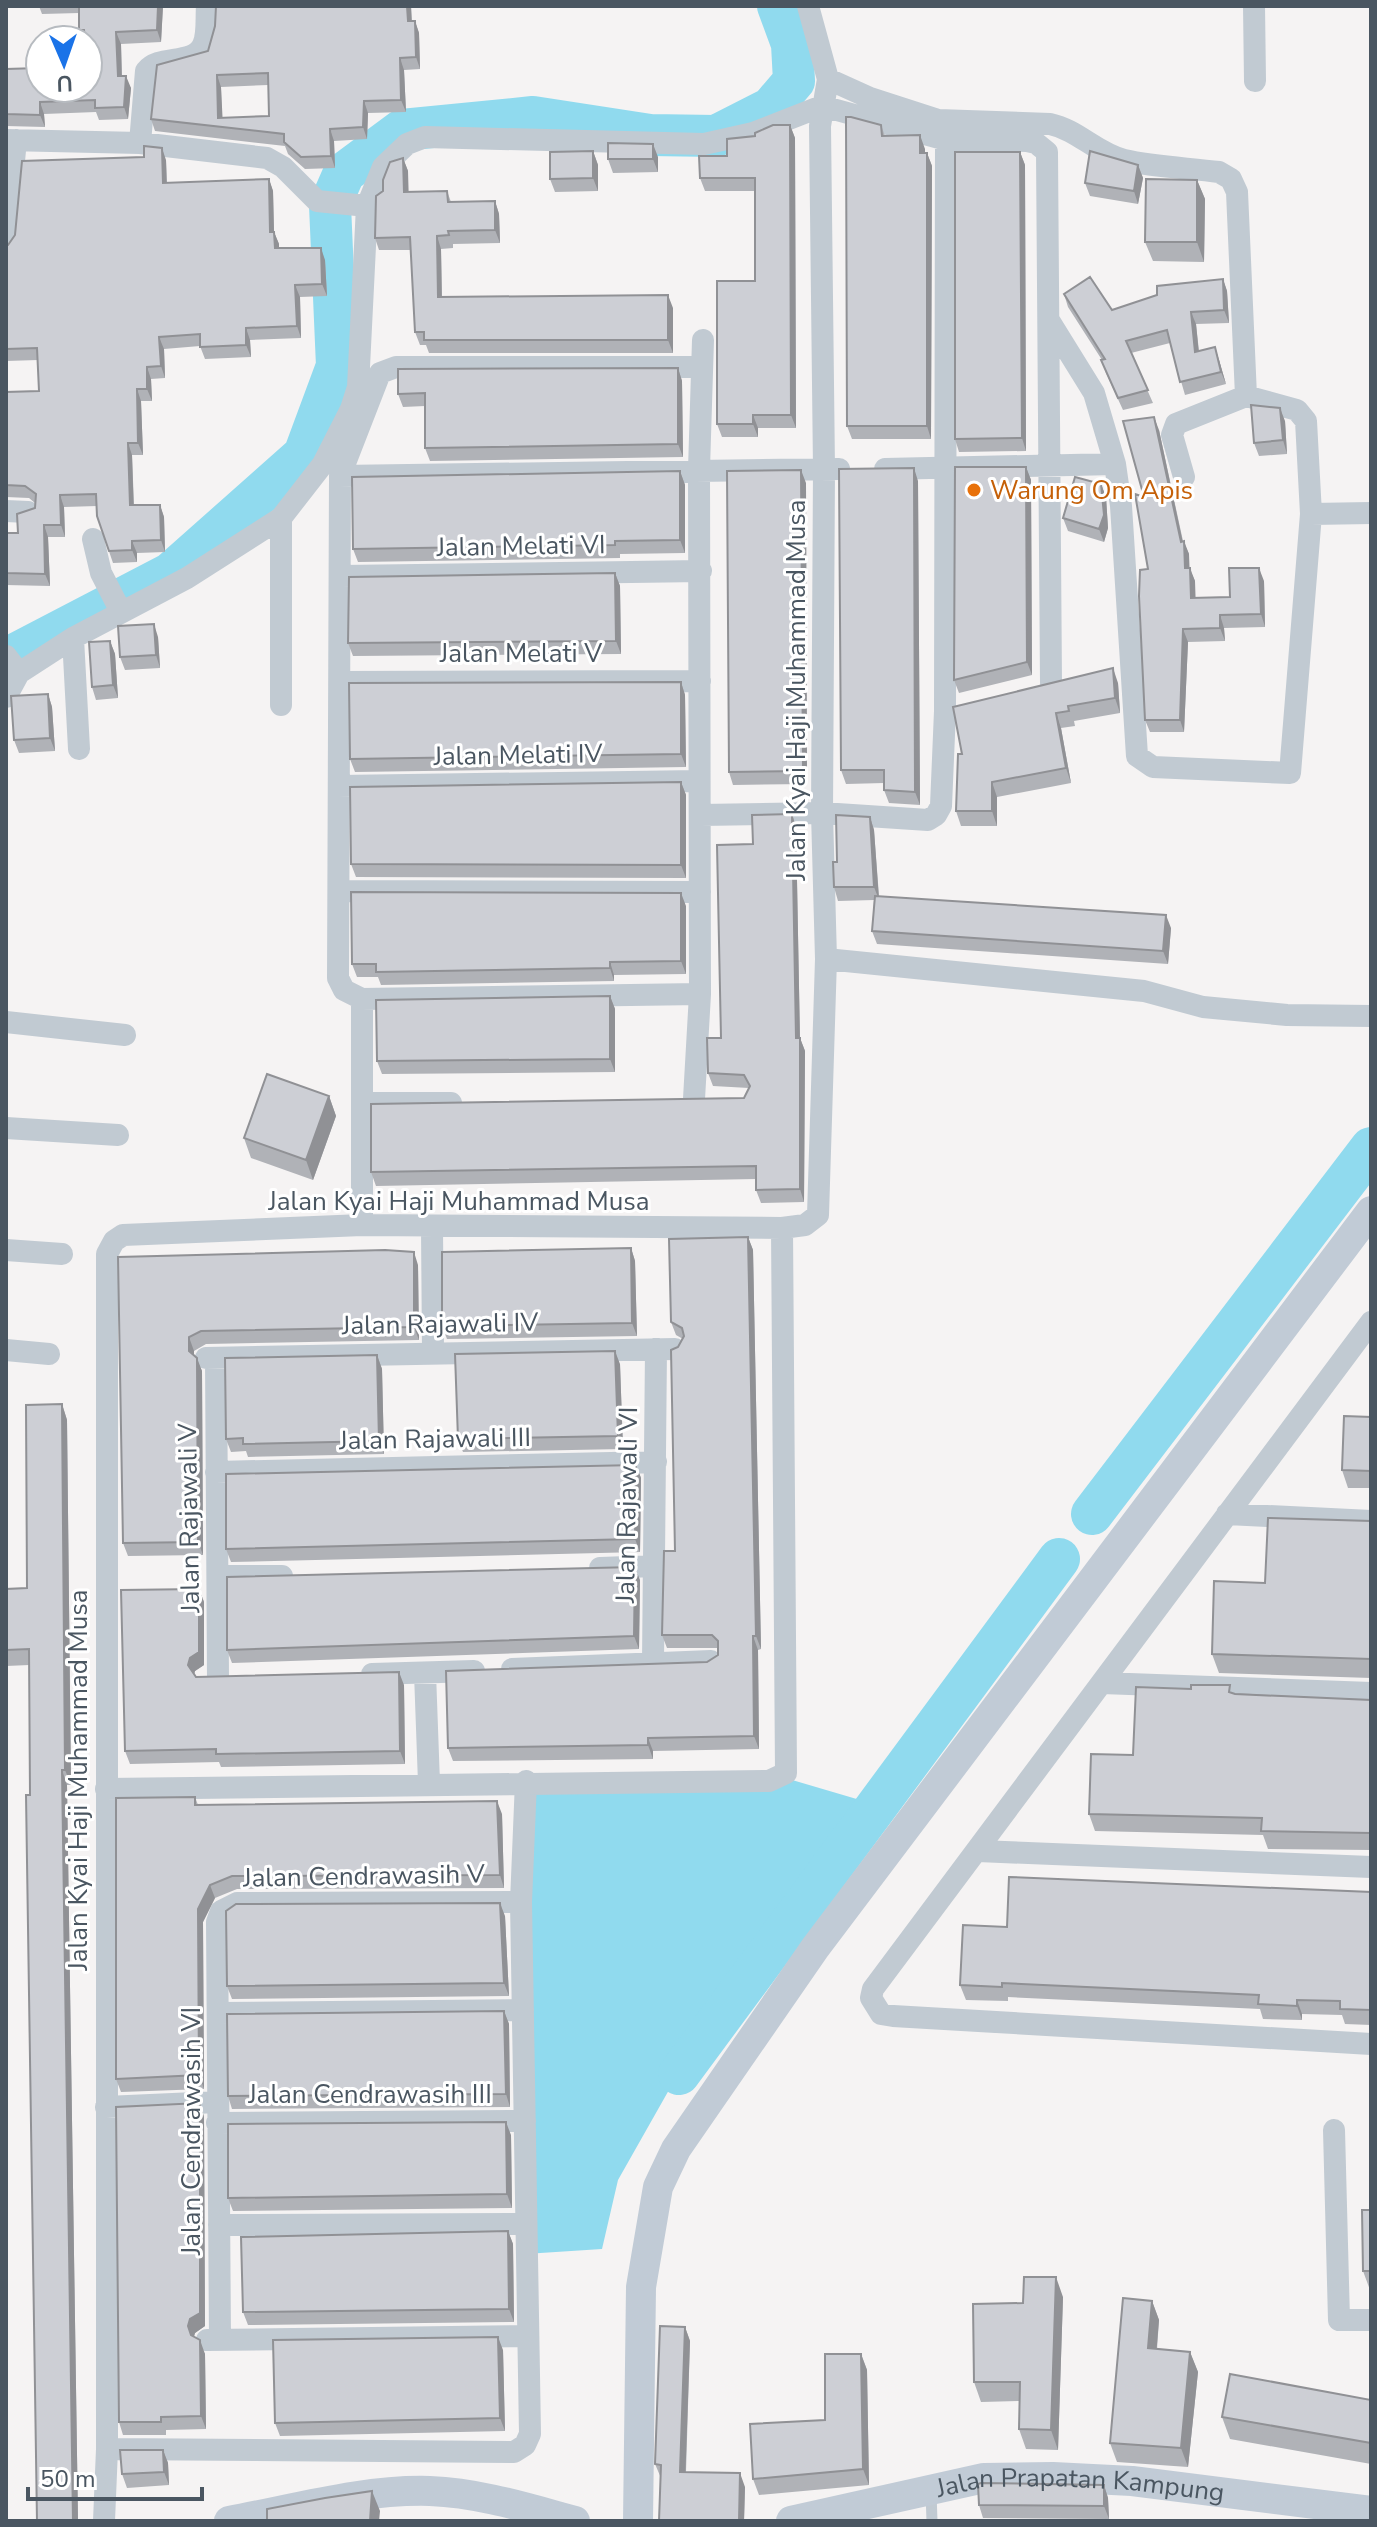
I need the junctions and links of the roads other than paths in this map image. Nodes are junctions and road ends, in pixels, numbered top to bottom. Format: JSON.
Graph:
{"nodes":[{"id":1,"x":207,"y":6,"type":"edge"},
{"id":2,"x":808,"y":6,"type":"edge"},
{"id":3,"x":1254,"y":6,"type":"edge"},
{"id":4,"x":828,"y":79,"type":"junction"},
{"id":5,"x":1255,"y":81,"type":"dead end"},
{"id":6,"x":822,"y":106,"type":"junction"},
{"id":7,"x":11,"y":140,"type":"edge"},
{"id":8,"x":946,"y":140,"type":"junction"},
{"id":9,"x":140,"y":143,"type":"junction"},
{"id":10,"x":356,"y":205,"type":"junction"},
{"id":11,"x":6,"y":245,"type":"edge"},
{"id":12,"x":1050,"y":322,"type":"junction"},
{"id":13,"x":703,"y":340,"type":"dead end"},
{"id":14,"x":700,"y":367,"type":"junction"},
{"id":15,"x":1246,"y":396,"type":"junction"},
{"id":16,"x":1115,"y":464,"type":"junction"},
{"id":17,"x":1049,"y":467,"type":"junction"},
{"id":18,"x":699,"y":469,"type":"junction"},
{"id":19,"x":824,"y":469,"type":"junction"},
{"id":20,"x":946,"y":469,"type":"junction"},
{"id":21,"x":340,"y":476,"type":"junction"},
{"id":22,"x":1184,"y":477,"type":"dead end"},
{"id":23,"x":1371,"y":513,"type":"edge"},
{"id":24,"x":1311,"y":514,"type":"junction"},
{"id":25,"x":281,"y":518,"type":"junction"},
{"id":26,"x":93,"y":539,"type":"dead end"},
{"id":27,"x":701,"y":571,"type":"junction"},
{"id":28,"x":342,"y":576,"type":"junction"},
{"id":29,"x":117,"y":603,"type":"junction"},
{"id":30,"x":73,"y":638,"type":"junction"},
{"id":31,"x":12,"y":664,"type":"edge"},
{"id":32,"x":1132,"y":665,"type":"junction"},
{"id":33,"x":1105,"y":671,"type":"edge"},
{"id":34,"x":1078,"y":677,"type":"edge"},
{"id":35,"x":700,"y":681,"type":"junction"},
{"id":36,"x":342,"y":682,"type":"junction"},
{"id":37,"x":6,"y":697,"type":"edge"},
{"id":38,"x":281,"y":705,"type":"dead end"},
{"id":39,"x":79,"y":749,"type":"dead end"},
{"id":40,"x":698,"y":781,"type":"junction"},
{"id":41,"x":339,"y":786,"type":"junction"},
{"id":42,"x":822,"y":813,"type":"junction"},
{"id":43,"x":701,"y":815,"type":"junction"},
{"id":44,"x":339,"y":891,"type":"junction"},
{"id":45,"x":700,"y":892,"type":"junction"},
{"id":46,"x":826,"y":959,"type":"junction"},
{"id":47,"x":700,"y":994,"type":"junction"},
{"id":48,"x":362,"y":999,"type":"junction"},
{"id":49,"x":1371,"y":1016,"type":"edge"},
{"id":50,"x":6,"y":1022,"type":"edge"},
{"id":51,"x":125,"y":1035,"type":"dead end"},
{"id":52,"x":667,"y":1100,"type":"edge"},
{"id":53,"x":365,"y":1103,"type":"junction"},
{"id":54,"x":473,"y":1103,"type":"edge"},
{"id":55,"x":6,"y":1128,"type":"edge"},
{"id":56,"x":118,"y":1135,"type":"dead end"},
{"id":57,"x":1371,"y":1211,"type":"edge"},
{"id":58,"x":362,"y":1225,"type":"junction"},
{"id":59,"x":432,"y":1228,"type":"junction"},
{"id":60,"x":782,"y":1228,"type":"junction"},
{"id":61,"x":6,"y":1250,"type":"edge"},
{"id":62,"x":62,"y":1254,"type":"dead end"},
{"id":63,"x":1368,"y":1330,"type":"edge"},
{"id":64,"x":666,"y":1349,"type":"joint"},
{"id":65,"x":6,"y":1350,"type":"edge"},
{"id":66,"x":433,"y":1351,"type":"junction"},
{"id":67,"x":49,"y":1354,"type":"dead end"},
{"id":68,"x":211,"y":1358,"type":"joint"},
{"id":69,"x":656,"y":1462,"type":"junction"},
{"id":70,"x":216,"y":1472,"type":"junction"},
{"id":71,"x":1227,"y":1514,"type":"junction"},
{"id":72,"x":1371,"y":1521,"type":"edge"},
{"id":73,"x":655,"y":1566,"type":"junction"},
{"id":74,"x":575,"y":1569,"type":"edge"},
{"id":75,"x":309,"y":1575,"type":"edge"},
{"id":76,"x":218,"y":1576,"type":"junction"},
{"id":77,"x":711,"y":1661,"type":"edge"},
{"id":78,"x":653,"y":1662,"type":"junction"},
{"id":79,"x":425,"y":1673,"type":"junction"},
{"id":80,"x":346,"y":1675,"type":"edge"},
{"id":81,"x":220,"y":1678,"type":"edge"},
{"id":82,"x":1102,"y":1683,"type":"junction"},
{"id":83,"x":1371,"y":1693,"type":"edge"},
{"id":84,"x":526,"y":1781,"type":"junction"},
{"id":85,"x":429,"y":1783,"type":"junction"},
{"id":86,"x":106,"y":1789,"type":"junction"},
{"id":87,"x":978,"y":1851,"type":"junction"},
{"id":88,"x":1371,"y":1867,"type":"edge"},
{"id":89,"x":521,"y":1902,"type":"junction"},
{"id":90,"x":217,"y":1922,"type":"joint"},
{"id":91,"x":523,"y":2010,"type":"junction"},
{"id":92,"x":218,"y":2013,"type":"junction"},
{"id":93,"x":1371,"y":2044,"type":"edge"},
{"id":94,"x":106,"y":2107,"type":"junction"},
{"id":95,"x":217,"y":2112,"type":"junction"},
{"id":96,"x":525,"y":2121,"type":"junction"},
{"id":97,"x":1334,"y":2130,"type":"dead end"},
{"id":98,"x":525,"y":2224,"type":"junction"},
{"id":99,"x":219,"y":2225,"type":"junction"},
{"id":100,"x":1371,"y":2320,"type":"edge"},
{"id":101,"x":525,"y":2336,"type":"junction"},
{"id":102,"x":106,"y":2458,"type":"junction"},
{"id":103,"x":930,"y":2488,"type":"junction"},
{"id":104,"x":1371,"y":2511,"type":"edge"},
{"id":105,"x":852,"y":2514,"type":"edge"},
{"id":106,"x":104,"y":2521,"type":"edge"},
{"id":107,"x":229,"y":2521,"type":"edge"},
{"id":108,"x":575,"y":2521,"type":"edge"},
{"id":109,"x":638,"y":2521,"type":"edge"},
{"id":110,"x":791,"y":2521,"type":"edge"},
{"id":111,"x":932,"y":2521,"type":"edge"}],
"edges":[{"from":1,"to":9,"type":"street"},
{"from":2,"to":4,"type":"street","name":"Jalan Kyai Haji Muhammad Musa"},
{"from":3,"to":5,"type":"street"},
{"from":4,"to":6,"type":"street","name":"Jalan Kyai Haji Muhammad Musa"},
{"from":4,"to":15,"type":"street"},
{"from":6,"to":8,"type":"street"},
{"from":6,"to":10,"type":"street"},
{"from":6,"to":19,"type":"street","name":"Jalan Kyai Haji Muhammad Musa"},
{"from":7,"to":9,"type":"street"},
{"from":7,"to":11,"type":"street"},
{"from":8,"to":12,"type":"street"},
{"from":8,"to":20,"type":"street"},
{"from":9,"to":10,"type":"street"},
{"from":10,"to":25,"type":"street"},
{"from":12,"to":16,"type":"street"},
{"from":12,"to":17,"type":"street"},
{"from":13,"to":14,"type":"street"},
{"from":14,"to":18,"type":"street"},
{"from":14,"to":21,"type":"street"},
{"from":15,"to":22,"type":"street"},
{"from":15,"to":24,"type":"street"},
{"from":16,"to":17,"type":"street"},
{"from":16,"to":32,"type":"street"},
{"from":17,"to":20,"type":"street"},
{"from":17,"to":34,"type":"street"},
{"from":18,"to":19,"type":"street"},
{"from":18,"to":21,"type":"street"},
{"from":18,"to":27,"type":"street"},
{"from":19,"to":20,"type":"street"},
{"from":19,"to":42,"type":"street","name":"Jalan Kyai Haji Muhammad Musa"},
{"from":20,"to":42,"type":"street"},
{"from":21,"to":28,"type":"street"},
{"from":23,"to":24,"type":"street"},
{"from":24,"to":32,"type":"street"},
{"from":25,"to":29,"type":"street"},
{"from":25,"to":38,"type":"street"},
{"from":26,"to":29,"type":"street"},
{"from":27,"to":28,"type":"street","name":"Jalan Melati VI"},
{"from":27,"to":35,"type":"street"},
{"from":28,"to":36,"type":"street"},
{"from":29,"to":30,"type":"street"},
{"from":30,"to":31,"type":"street"},
{"from":30,"to":39,"type":"street"},
{"from":31,"to":37,"type":"street"},
{"from":32,"to":33,"type":"street"},
{"from":35,"to":36,"type":"street","name":"Jalan Melati V"},
{"from":35,"to":40,"type":"street"},
{"from":36,"to":41,"type":"street"},
{"from":40,"to":41,"type":"street","name":"Jalan Melati IV"},
{"from":40,"to":43,"type":"street"},
{"from":41,"to":44,"type":"street"},
{"from":42,"to":43,"type":"street"},
{"from":42,"to":46,"type":"street","name":"Jalan Kyai Haji Muhammad Musa"},
{"from":43,"to":45,"type":"street"},
{"from":44,"to":45,"type":"street"},
{"from":44,"to":48,"type":"street"},
{"from":45,"to":47,"type":"street"},
{"from":46,"to":49,"type":"street"},
{"from":46,"to":60,"type":"street","name":"Jalan Kyai Haji Muhammad Musa"},
{"from":47,"to":48,"type":"street"},
{"from":47,"to":52,"type":"street"},
{"from":48,"to":53,"type":"street"},
{"from":50,"to":51,"type":"street"},
{"from":53,"to":54,"type":"street"},
{"from":53,"to":58,"type":"street"},
{"from":55,"to":56,"type":"street"},
{"from":57,"to":109,"type":"street"},
{"from":58,"to":59,"type":"street","name":"Jalan Kyai Haji Muhammad Musa"},
{"from":58,"to":86,"type":"street","name":"Jalan Kyai Haji Muhammad Musa"},
{"from":59,"to":60,"type":"street","name":"Jalan Kyai Haji Muhammad Musa"},
{"from":59,"to":66,"type":"street"},
{"from":60,"to":84,"type":"street"},
{"from":61,"to":62,"type":"street"},
{"from":63,"to":71,"type":"street"},
{"from":64,"to":66,"type":"street","name":"Jalan Rajawali IV"},
{"from":64,"to":69,"type":"street","name":"Jalan Rajawali VI"},
{"from":65,"to":67,"type":"street"},
{"from":66,"to":68,"type":"street","name":"Jalan Rajawali IV"},
{"from":68,"to":70,"type":"street","name":"Jalan Rajawali V"},
{"from":69,"to":70,"type":"street","name":"Jalan Rajawali III"},
{"from":69,"to":73,"type":"street","name":"Jalan Rajawali VI"},
{"from":70,"to":76,"type":"street","name":"Jalan Rajawali V"},
{"from":71,"to":72,"type":"street"},
{"from":71,"to":82,"type":"street"},
{"from":73,"to":74,"type":"street"},
{"from":73,"to":78,"type":"street","name":"Jalan Rajawali VI"},
{"from":75,"to":76,"type":"street"},
{"from":76,"to":81,"type":"street","name":"Jalan Rajawali V"},
{"from":77,"to":78,"type":"street"},
{"from":78,"to":79,"type":"street"},
{"from":79,"to":80,"type":"street"},
{"from":79,"to":85,"type":"street"},
{"from":82,"to":83,"type":"street"},
{"from":82,"to":87,"type":"street"},
{"from":84,"to":85,"type":"street"},
{"from":84,"to":89,"type":"street"},
{"from":85,"to":86,"type":"street"},
{"from":86,"to":94,"type":"street","name":"Jalan Kyai Haji Muhammad Musa"},
{"from":87,"to":88,"type":"street"},
{"from":87,"to":93,"type":"street"},
{"from":89,"to":90,"type":"street","name":"Jalan Cendrawasih V"},
{"from":89,"to":91,"type":"street"},
{"from":90,"to":92,"type":"street","name":"Jalan Cendrawasih VI"},
{"from":91,"to":92,"type":"street"},
{"from":91,"to":96,"type":"street"},
{"from":92,"to":95,"type":"street","name":"Jalan Cendrawasih VI"},
{"from":94,"to":95,"type":"street","name":"Jalan Cendrawasih III"},
{"from":94,"to":102,"type":"street","name":"Jalan Kyai Haji Muhammad Musa"},
{"from":95,"to":96,"type":"street","name":"Jalan Cendrawasih III"},
{"from":95,"to":99,"type":"street","name":"Jalan Cendrawasih VI"},
{"from":96,"to":98,"type":"street"},
{"from":97,"to":100,"type":"street"},
{"from":98,"to":99,"type":"street"},
{"from":98,"to":101,"type":"street"},
{"from":99,"to":101,"type":"street","name":"Jalan Cendrawasih VI"},
{"from":101,"to":102,"type":"street"},
{"from":102,"to":106,"type":"street","name":"Jalan Kyai Haji Muhammad Musa"},
{"from":103,"to":104,"type":"street","name":"Jalan Prapatan Kampung"},
{"from":103,"to":105,"type":"street","name":"Jalan Prapatan Kampung"},
{"from":103,"to":111,"type":"lane"},
{"from":105,"to":110,"type":"street","name":"Jalan Prapatan Kampung"},
{"from":107,"to":108,"type":"street"}]}
